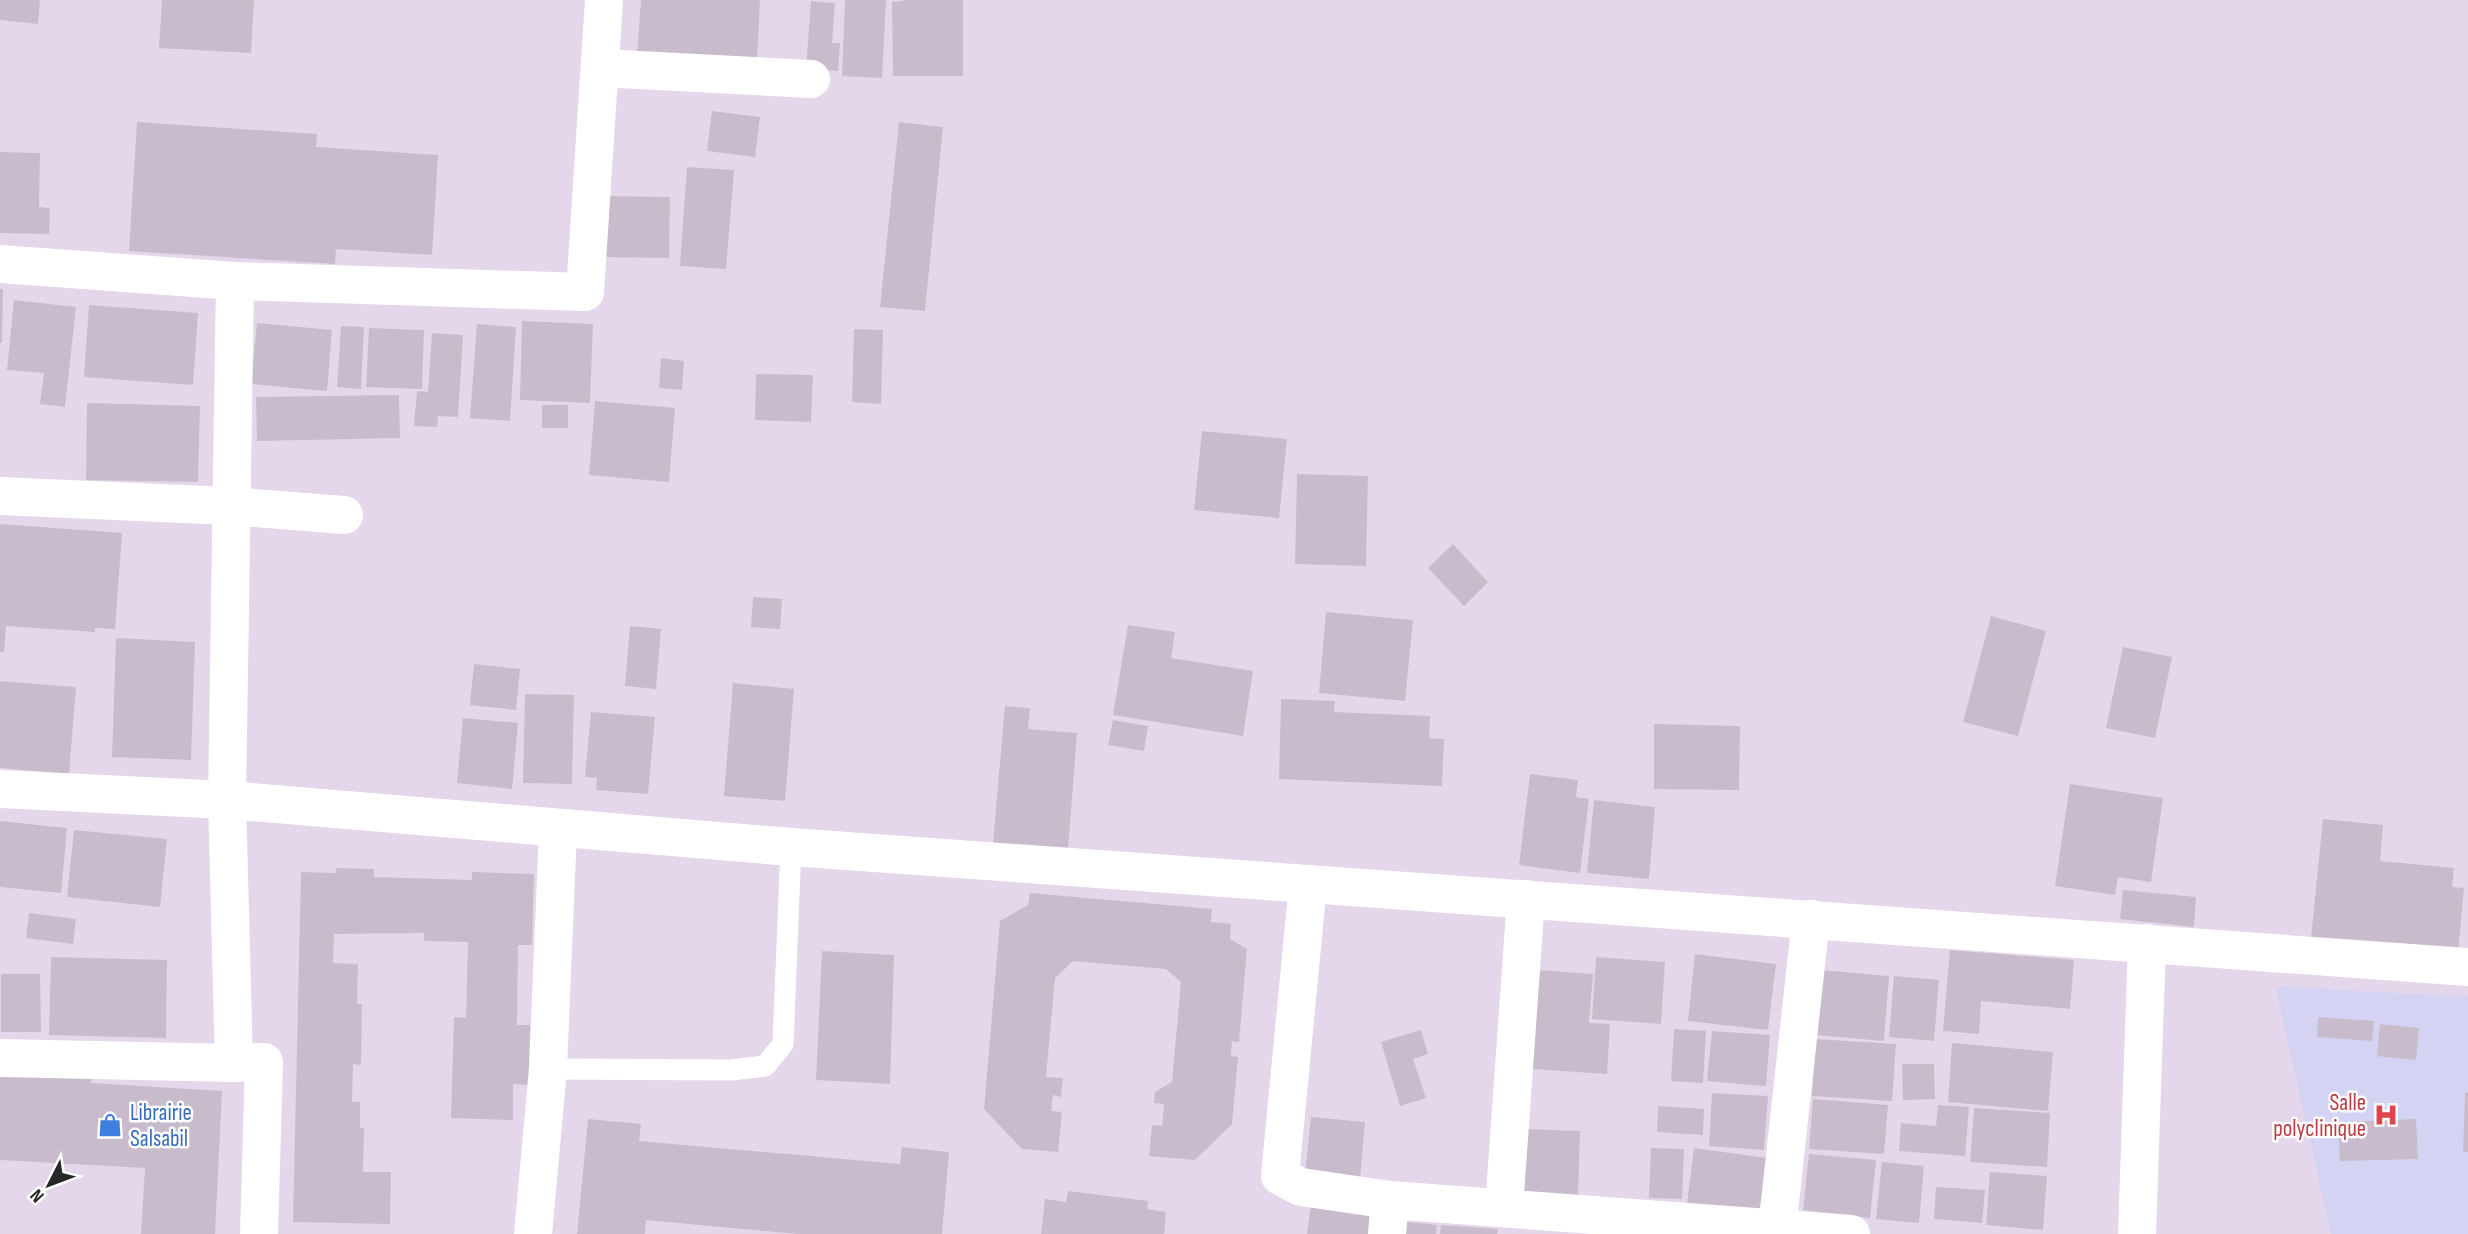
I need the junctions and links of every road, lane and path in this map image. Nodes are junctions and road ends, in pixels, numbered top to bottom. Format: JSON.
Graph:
{"nodes":[{"id":1,"x":604,"y":0,"type":"edge"},
{"id":2,"x":600,"y":68,"type":"junction"},
{"id":3,"x":811,"y":79,"type":"dead end"},
{"id":4,"x":0,"y":264,"type":"edge"},
{"id":5,"x":235,"y":281,"type":"junction"},
{"id":6,"x":0,"y":496,"type":"edge"},
{"id":7,"x":229,"y":506,"type":"junction"},
{"id":8,"x":344,"y":515,"type":"dead end"},
{"id":9,"x":0,"y":789,"type":"edge"},
{"id":10,"x":227,"y":800,"type":"junction"},
{"id":11,"x":558,"y":830,"type":"junction"},
{"id":12,"x":790,"y":847,"type":"junction"},
{"id":13,"x":1308,"y":884,"type":"junction"},
{"id":14,"x":1526,"y":899,"type":"junction"},
{"id":15,"x":1811,"y":919,"type":"junction"},
{"id":16,"x":2147,"y":943,"type":"junction"},
{"id":17,"x":2468,"y":967,"type":"edge"},
{"id":18,"x":0,"y":1058,"type":"edge"},
{"id":19,"x":234,"y":1063,"type":"junction"},
{"id":20,"x":548,"y":1069,"type":"junction"},
{"id":21,"x":1504,"y":1208,"type":"junction"},
{"id":22,"x":1388,"y":1217,"type":"edge"},
{"id":23,"x":1671,"y":1227,"type":"edge"},
{"id":24,"x":1777,"y":1228,"type":"junction"},
{"id":25,"x":259,"y":1234,"type":"edge"},
{"id":26,"x":533,"y":1234,"type":"edge"},
{"id":27,"x":1851,"y":1234,"type":"edge"},
{"id":28,"x":2137,"y":1234,"type":"edge"}],
"edges":[{"from":1,"to":2,"type":"street"},
{"from":2,"to":3,"type":"street"},
{"from":2,"to":5,"type":"street"},
{"from":4,"to":5,"type":"street"},
{"from":5,"to":7,"type":"street"},
{"from":6,"to":7,"type":"street"},
{"from":7,"to":8,"type":"street"},
{"from":7,"to":10,"type":"street"},
{"from":9,"to":10,"type":"street"},
{"from":10,"to":11,"type":"street"},
{"from":10,"to":19,"type":"street"},
{"from":11,"to":12,"type":"street"},
{"from":11,"to":20,"type":"street"},
{"from":12,"to":13,"type":"street"},
{"from":12,"to":20,"type":"lane"},
{"from":13,"to":14,"type":"street"},
{"from":13,"to":22,"type":"street"},
{"from":14,"to":15,"type":"street"},
{"from":14,"to":21,"type":"street"},
{"from":15,"to":16,"type":"street"},
{"from":15,"to":24,"type":"street"},
{"from":16,"to":17,"type":"street"},
{"from":16,"to":28,"type":"street"},
{"from":18,"to":19,"type":"street"},
{"from":19,"to":25,"type":"street"},
{"from":20,"to":26,"type":"street"},
{"from":21,"to":22,"type":"street"},
{"from":21,"to":23,"type":"street"},
{"from":23,"to":24,"type":"street"},
{"from":24,"to":27,"type":"street"}]}
